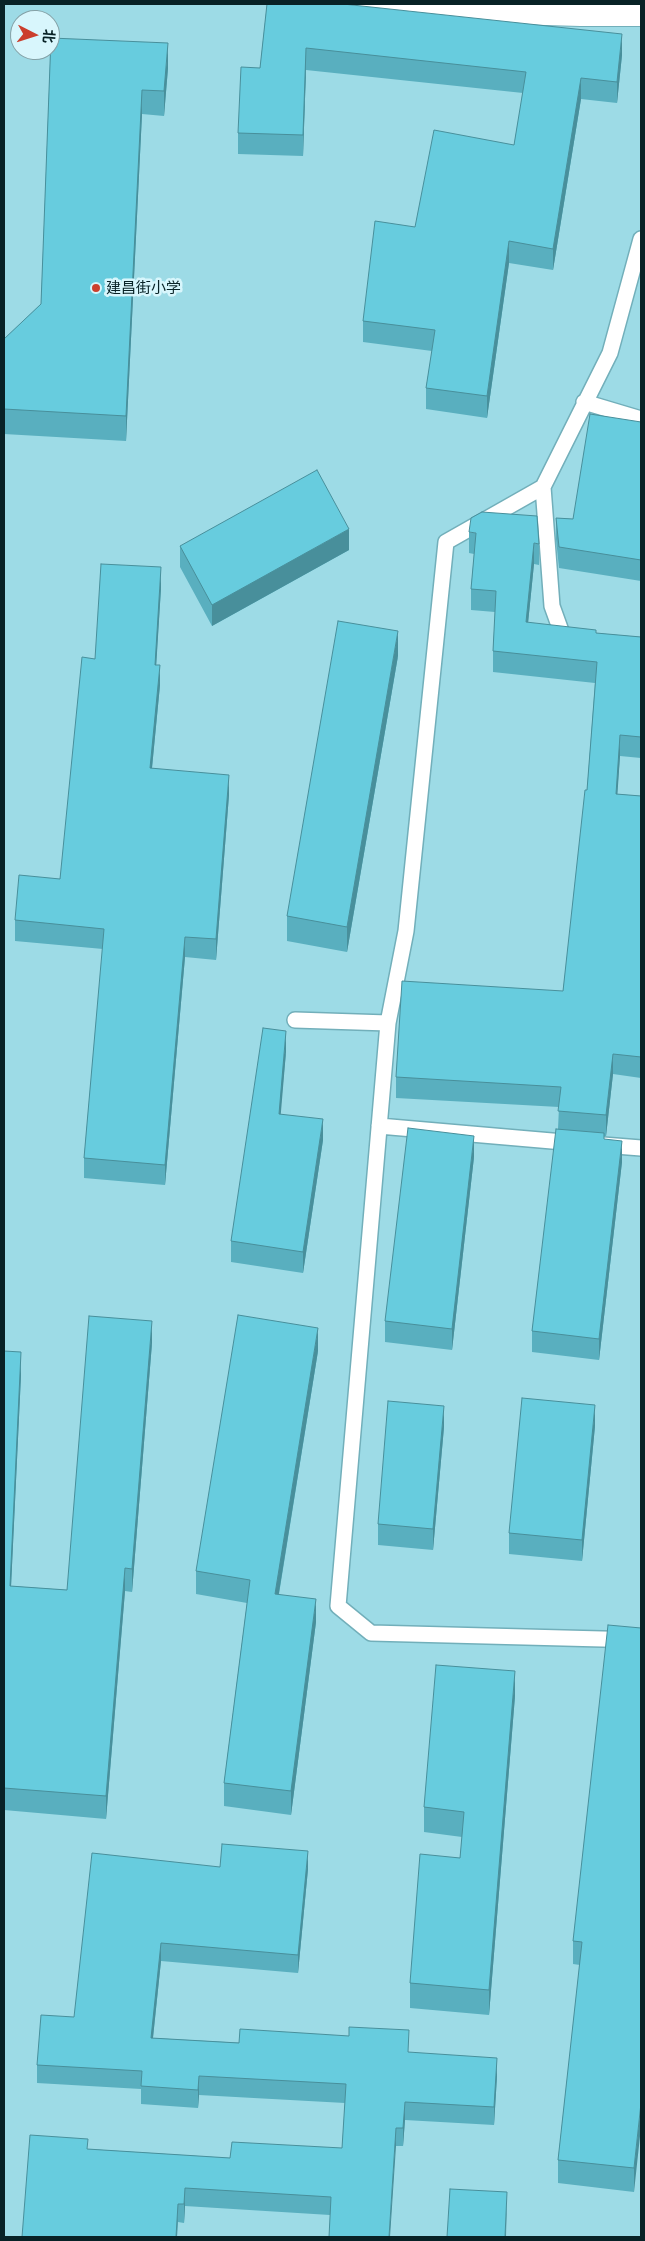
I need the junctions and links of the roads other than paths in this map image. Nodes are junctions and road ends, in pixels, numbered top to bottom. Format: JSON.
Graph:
{"nodes":[{"id":1,"x":302,"y":4,"type":"edge"},
{"id":2,"x":641,"y":12,"type":"edge"},
{"id":3,"x":641,"y":239,"type":"edge"},
{"id":4,"x":584,"y":402,"type":"junction"},
{"id":5,"x":641,"y":419,"type":"edge"},
{"id":6,"x":544,"y":487,"type":"junction"},
{"id":7,"x":561,"y":631,"type":"edge"},
{"id":8,"x":295,"y":1020,"type":"dead end"},
{"id":9,"x":388,"y":1023,"type":"junction"},
{"id":10,"x":378,"y":1126,"type":"junction"},
{"id":11,"x":641,"y":1148,"type":"edge"},
{"id":12,"x":641,"y":1640,"type":"edge"}],
"edges":[{"from":1,"to":2,"type":"street"},
{"from":3,"to":4,"type":"lane"},
{"from":4,"to":5,"type":"lane"},
{"from":4,"to":6,"type":"lane"},
{"from":6,"to":7,"type":"lane"},
{"from":6,"to":9,"type":"lane"},
{"from":8,"to":9,"type":"lane"},
{"from":9,"to":10,"type":"lane"},
{"from":10,"to":11,"type":"lane"},
{"from":10,"to":12,"type":"lane"}]}
